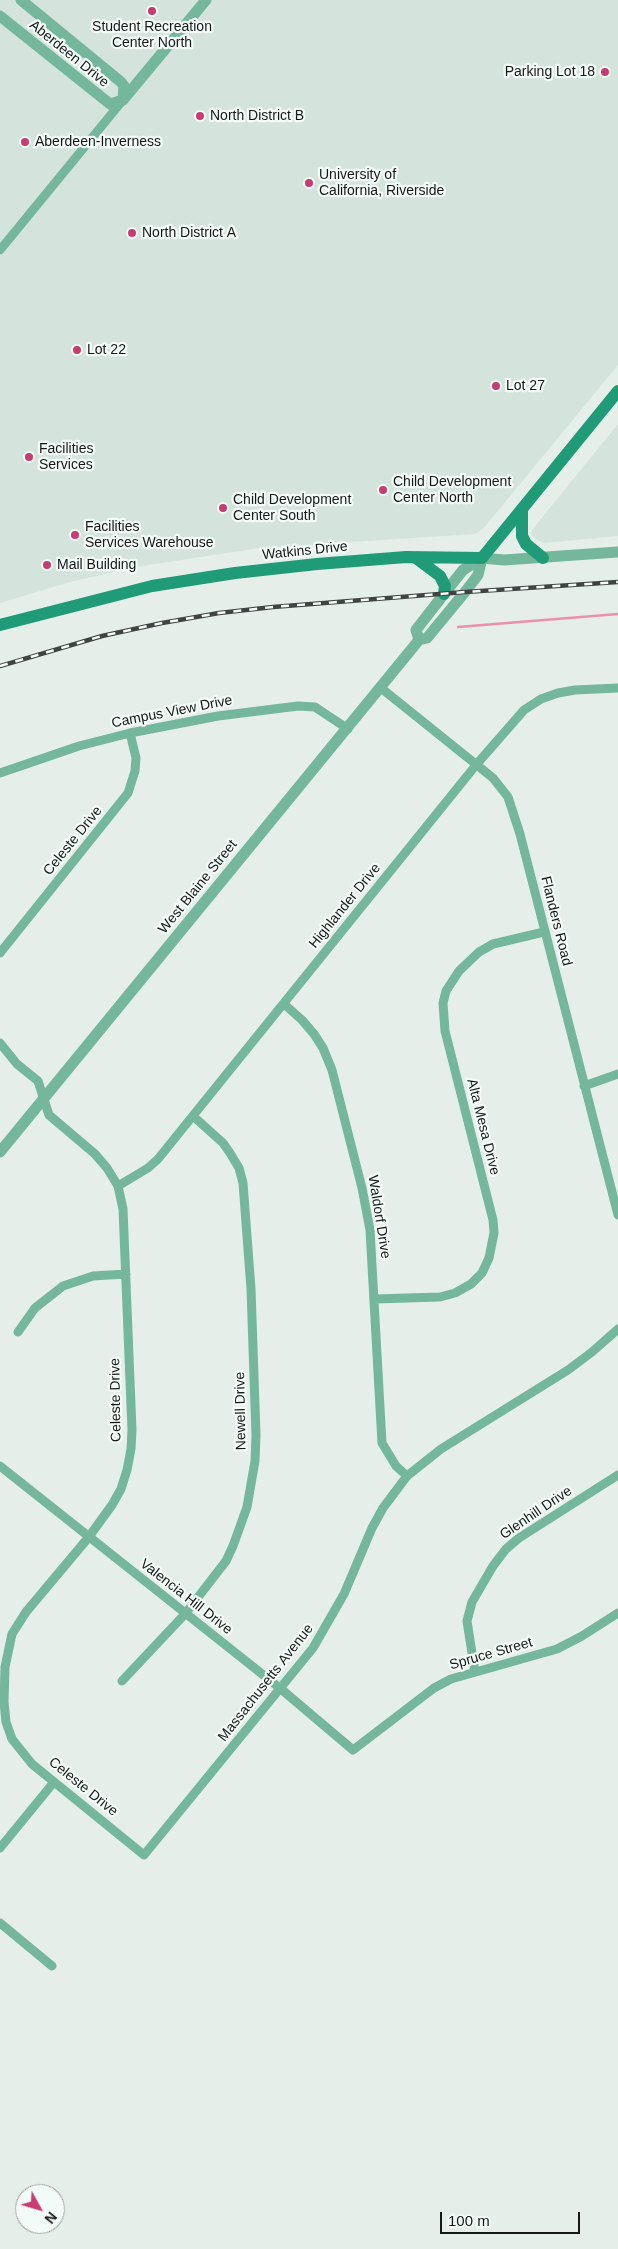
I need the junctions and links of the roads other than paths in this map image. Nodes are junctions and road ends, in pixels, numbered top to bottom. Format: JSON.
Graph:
{"nodes":[{"id":1,"x":20,"y":0,"type":"edge"},
{"id":2,"x":206,"y":0,"type":"edge"},
{"id":3,"x":0,"y":16,"type":"edge"},
{"id":4,"x":123,"y":100,"type":"junction"},
{"id":5,"x":0,"y":250,"type":"edge"},
{"id":6,"x":618,"y":391,"type":"edge"},
{"id":7,"x":522,"y":510,"type":"junction"},
{"id":8,"x":618,"y":552,"type":"edge"},
{"id":9,"x":416,"y":558,"type":"junction"},
{"id":10,"x":482,"y":558,"type":"junction"},
{"id":11,"x":543,"y":558,"type":"junction"},
{"id":12,"x":444,"y":594,"type":"junction"},
{"id":13,"x":0,"y":625,"type":"edge"},
{"id":14,"x":419,"y":640,"type":"junction"},
{"id":15,"x":380,"y":688,"type":"junction"},
{"id":16,"x":618,"y":688,"type":"edge"},
{"id":17,"x":348,"y":729,"type":"junction"},
{"id":18,"x":130,"y":733,"type":"junction"},
{"id":19,"x":476,"y":765,"type":"junction"},
{"id":20,"x":0,"y":773,"type":"edge"},
{"id":21,"x":544,"y":932,"type":"junction"},
{"id":22,"x":0,"y":954,"type":"edge"},
{"id":23,"x":284,"y":1004,"type":"junction"},
{"id":24,"x":0,"y":1043,"type":"edge"},
{"id":25,"x":618,"y":1074,"type":"edge"},
{"id":26,"x":584,"y":1086,"type":"junction"},
{"id":27,"x":44,"y":1099,"type":"junction"},
{"id":28,"x":193,"y":1116,"type":"junction"},
{"id":29,"x":0,"y":1152,"type":"edge"},
{"id":30,"x":118,"y":1186,"type":"junction"},
{"id":31,"x":618,"y":1215,"type":"edge"},
{"id":32,"x":126,"y":1274,"type":"junction"},
{"id":33,"x":374,"y":1299,"type":"junction"},
{"id":34,"x":618,"y":1328,"type":"edge"},
{"id":35,"x":18,"y":1332,"type":"dead end"},
{"id":36,"x":0,"y":1466,"type":"edge"},
{"id":37,"x":618,"y":1475,"type":"edge"},
{"id":38,"x":407,"y":1476,"type":"junction"},
{"id":39,"x":88,"y":1538,"type":"junction"},
{"id":40,"x":618,"y":1612,"type":"edge"},
{"id":41,"x":185,"y":1614,"type":"junction"},
{"id":42,"x":475,"y":1672,"type":"junction"},
{"id":43,"x":122,"y":1681,"type":"dead end"},
{"id":44,"x":281,"y":1689,"type":"junction"},
{"id":45,"x":354,"y":1750,"type":"joint"},
{"id":46,"x":54,"y":1782,"type":"junction"},
{"id":47,"x":0,"y":1848,"type":"edge"},
{"id":48,"x":144,"y":1855,"type":"joint"},
{"id":49,"x":0,"y":1923,"type":"edge"},
{"id":50,"x":52,"y":1966,"type":"dead end"}],
"edges":[{"from":1,"to":4,"type":"street","name":"Aberdeen Drive"},
{"from":2,"to":4,"type":"street"},
{"from":3,"to":4,"type":"street","name":"Aberdeen Drive"},
{"from":4,"to":5,"type":"street"},
{"from":6,"to":7,"type":"main road","name":"West Blaine Street"},
{"from":7,"to":10,"type":"main road","name":"West Blaine Street"},
{"from":7,"to":11,"type":"main road"},
{"from":8,"to":11,"type":"street","name":"Watkins Drive"},
{"from":9,"to":10,"type":"main road","name":"Watkins Drive"},
{"from":9,"to":12,"type":"main road"},
{"from":9,"to":13,"type":"main road","name":"Watkins Drive"},
{"from":10,"to":11,"type":"street","name":"Watkins Drive"},
{"from":10,"to":12,"type":"street","name":"West Blaine Street"},
{"from":10,"to":14,"type":"street","name":"West Blaine Street"},
{"from":12,"to":14,"type":"street","name":"West Blaine Street"},
{"from":14,"to":15,"type":"street","name":"West Blaine Street"},
{"from":15,"to":17,"type":"street","name":"West Blaine Street"},
{"from":15,"to":19,"type":"street","name":"Flanders Road"},
{"from":16,"to":19,"type":"street","name":"Highlander Drive"},
{"from":17,"to":18,"type":"street","name":"Campus View Drive"},
{"from":17,"to":27,"type":"street","name":"West Blaine Street"},
{"from":18,"to":20,"type":"street","name":"Campus View Drive"},
{"from":18,"to":22,"type":"street","name":"Celeste Drive"},
{"from":19,"to":21,"type":"street","name":"Flanders Road"},
{"from":19,"to":23,"type":"street","name":"Highlander Drive"},
{"from":21,"to":26,"type":"street","name":"Flanders Road"},
{"from":21,"to":33,"type":"street","name":"Alta Mesa Drive"},
{"from":23,"to":28,"type":"street","name":"Highlander Drive"},
{"from":23,"to":33,"type":"street","name":"Waldorf Drive"},
{"from":24,"to":27,"type":"street","name":"Celeste Drive"},
{"from":25,"to":26,"type":"street"},
{"from":26,"to":31,"type":"street","name":"Flanders Road"},
{"from":27,"to":29,"type":"street","name":"West Blaine Street"},
{"from":27,"to":30,"type":"street","name":"Celeste Drive"},
{"from":28,"to":30,"type":"street","name":"Highlander Drive"},
{"from":28,"to":41,"type":"street","name":"Newell Drive"},
{"from":30,"to":32,"type":"street","name":"Celeste Drive"},
{"from":32,"to":35,"type":"street"},
{"from":32,"to":39,"type":"street","name":"Celeste Drive"},
{"from":33,"to":38,"type":"street","name":"Waldorf Drive"},
{"from":34,"to":38,"type":"street","name":"Massachusetts Avenue"},
{"from":36,"to":39,"type":"street","name":"Valencia Hill Drive"},
{"from":37,"to":42,"type":"street","name":"Glenhill Drive"},
{"from":38,"to":44,"type":"street","name":"Massachusetts Avenue"},
{"from":39,"to":41,"type":"street","name":"Valencia Hill Drive"},
{"from":39,"to":46,"type":"street","name":"Celeste Drive"},
{"from":40,"to":42,"type":"street","name":"Spruce Street"},
{"from":41,"to":43,"type":"street","name":"Newell Drive"},
{"from":41,"to":44,"type":"street","name":"Valencia Hill Drive"},
{"from":42,"to":45,"type":"street","name":"Spruce Street"},
{"from":44,"to":45,"type":"street","name":"Valencia Hill Drive"},
{"from":44,"to":48,"type":"street","name":"Massachusetts Avenue"},
{"from":46,"to":47,"type":"street"},
{"from":46,"to":48,"type":"street","name":"Celeste Drive"},
{"from":49,"to":50,"type":"street"}]}
